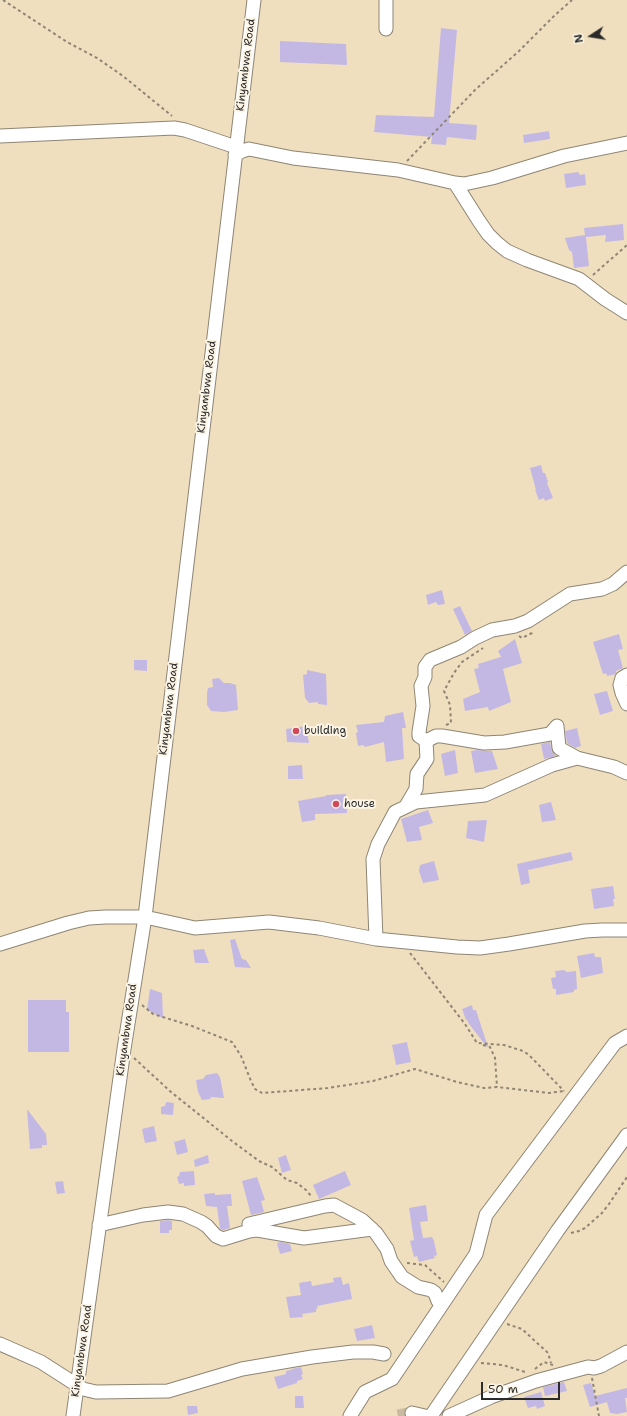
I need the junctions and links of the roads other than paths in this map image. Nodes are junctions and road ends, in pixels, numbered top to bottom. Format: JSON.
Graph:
{"nodes":[{"id":1,"x":254,"y":0,"type":"edge"},
{"id":2,"x":386,"y":0,"type":"edge"},
{"id":3,"x":386,"y":29,"type":"dead end"},
{"id":4,"x":0,"y":136,"type":"edge"},
{"id":5,"x":627,"y":143,"type":"edge"},
{"id":6,"x":235,"y":151,"type":"junction"},
{"id":7,"x":455,"y":183,"type":"junction"},
{"id":8,"x":627,"y":313,"type":"edge"},
{"id":9,"x":627,"y":572,"type":"edge"},
{"id":10,"x":627,"y":675,"type":"edge"},
{"id":11,"x":627,"y":704,"type":"edge"},
{"id":12,"x":431,"y":739,"type":"junction"},
{"id":13,"x":577,"y":758,"type":"junction"},
{"id":14,"x":627,"y":773,"type":"edge"},
{"id":15,"x":406,"y":806,"type":"junction"},
{"id":16,"x":145,"y":917,"type":"junction"},
{"id":17,"x":627,"y":930,"type":"edge"},
{"id":18,"x":376,"y":939,"type":"junction"},
{"id":19,"x":0,"y":944,"type":"edge"},
{"id":20,"x":627,"y":1036,"type":"edge"},
{"id":21,"x":627,"y":1135,"type":"edge"},
{"id":22,"x":249,"y":1224,"type":"dead end"},
{"id":23,"x":99,"y":1225,"type":"junction"},
{"id":24,"x":372,"y":1229,"type":"junction"},
{"id":25,"x":438,"y":1301,"type":"dead end"},
{"id":26,"x":0,"y":1344,"type":"edge"},
{"id":27,"x":627,"y":1352,"type":"edge"},
{"id":28,"x":384,"y":1354,"type":"dead end"},
{"id":29,"x":77,"y":1386,"type":"junction"},
{"id":30,"x":412,"y":1413,"type":"dead end"},
{"id":31,"x":73,"y":1416,"type":"edge"},
{"id":32,"x":350,"y":1416,"type":"edge"},
{"id":33,"x":425,"y":1416,"type":"edge"},
{"id":34,"x":431,"y":1416,"type":"edge"},
{"id":35,"x":449,"y":1416,"type":"edge"}],
"edges":[{"from":1,"to":6,"type":"street","name":"Kinyambwa Road"},
{"from":2,"to":3,"type":"street"},
{"from":4,"to":6,"type":"street"},
{"from":5,"to":7,"type":"street"},
{"from":6,"to":7,"type":"street"},
{"from":6,"to":16,"type":"street","name":"Kinyambwa Road"},
{"from":7,"to":8,"type":"street"},
{"from":9,"to":12,"type":"street"},
{"from":10,"to":11,"type":"street"},
{"from":12,"to":13,"type":"street"},
{"from":12,"to":15,"type":"street"},
{"from":13,"to":14,"type":"street"},
{"from":13,"to":15,"type":"street"},
{"from":15,"to":18,"type":"street"},
{"from":16,"to":18,"type":"street"},
{"from":16,"to":19,"type":"street"},
{"from":16,"to":23,"type":"street","name":"Kinyambwa Road"},
{"from":17,"to":18,"type":"street"},
{"from":20,"to":32,"type":"street"},
{"from":21,"to":34,"type":"street"},
{"from":22,"to":24,"type":"street"},
{"from":23,"to":24,"type":"street"},
{"from":23,"to":29,"type":"street","name":"Kinyambwa Road"},
{"from":24,"to":25,"type":"street"},
{"from":26,"to":29,"type":"street"},
{"from":27,"to":35,"type":"street"},
{"from":28,"to":29,"type":"street"},
{"from":29,"to":31,"type":"street","name":"Kinyambwa Road"},
{"from":30,"to":33,"type":"street"}]}
